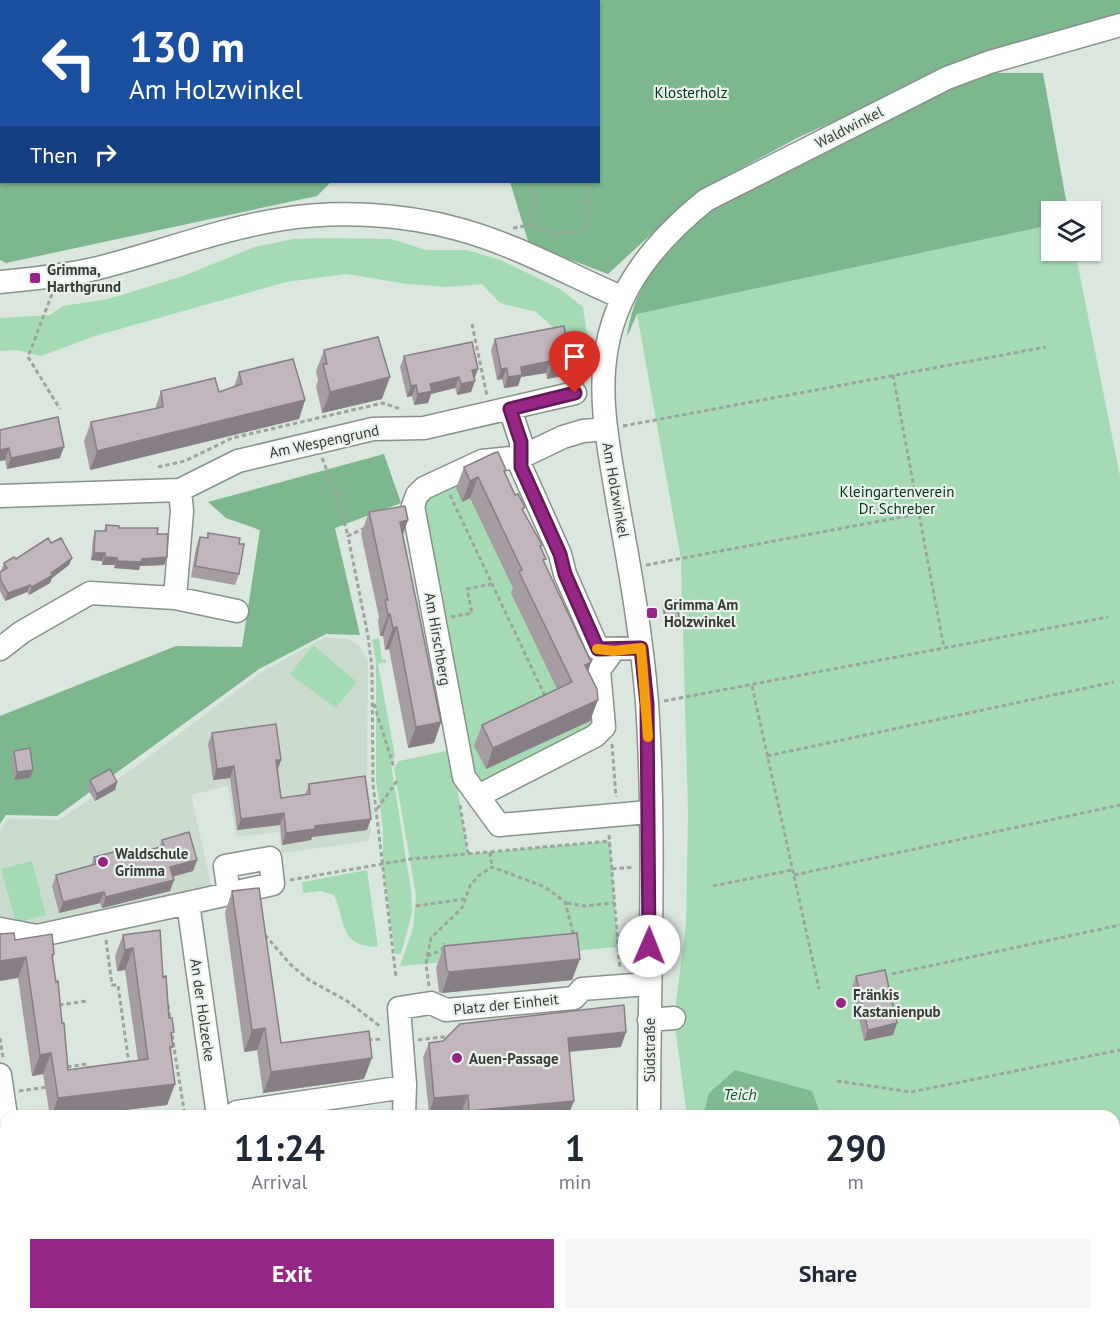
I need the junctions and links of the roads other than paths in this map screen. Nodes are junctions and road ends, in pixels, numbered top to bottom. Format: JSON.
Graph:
{"nodes":[{"id":1,"x":1120,"y":25,"type":"edge"},
{"id":2,"x":5,"y":278,"type":"edge"},
{"id":3,"x":621,"y":297,"type":"junction"},
{"id":4,"x":575,"y":393,"type":"dead end"},
{"id":5,"x":510,"y":409,"type":"junction"},
{"id":6,"x":605,"y":429,"type":"junction"},
{"id":7,"x":521,"y":457,"type":"junction"},
{"id":8,"x":180,"y":490,"type":"junction"},
{"id":9,"x":0,"y":496,"type":"edge"},
{"id":10,"x":175,"y":598,"type":"junction"},
{"id":11,"x":237,"y":611,"type":"dead end"},
{"id":12,"x":641,"y":648,"type":"junction"},
{"id":13,"x":0,"y":649,"type":"edge"},
{"id":14,"x":614,"y":651,"type":"junction"},
{"id":15,"x":477,"y":796,"type":"junction"},
{"id":16,"x":649,"y":812,"type":"junction"},
{"id":17,"x":273,"y":884,"type":"road end"},
{"id":18,"x":188,"y":903,"type":"junction"},
{"id":19,"x":0,"y":929,"type":"edge"},
{"id":20,"x":648,"y":984,"type":"junction"},
{"id":21,"x":674,"y":1018,"type":"dead end"},
{"id":22,"x":649,"y":1020,"type":"junction"},
{"id":23,"x":1,"y":1084,"type":"edge"},
{"id":24,"x":405,"y":1087,"type":"junction"},
{"id":25,"x":5,"y":1110,"type":"edge"},
{"id":26,"x":217,"y":1110,"type":"edge"},
{"id":27,"x":247,"y":1110,"type":"edge"},
{"id":28,"x":404,"y":1110,"type":"edge"},
{"id":29,"x":649,"y":1110,"type":"edge"}],
"edges":[{"from":1,"to":3,"type":"street","name":"Waldwinkel"},
{"from":2,"to":3,"type":"street"},
{"from":3,"to":6,"type":"street","name":"Am Holzwinkel"},
{"from":4,"to":5,"type":"street","name":"Am Wespengrund"},
{"from":5,"to":7,"type":"street"},
{"from":5,"to":8,"type":"street","name":"Am Wespengrund"},
{"from":6,"to":7,"type":"street","name":"Am Hirschberg"},
{"from":6,"to":12,"type":"street","name":"Am Holzwinkel"},
{"from":7,"to":14,"type":"street"},
{"from":7,"to":15,"type":"street","name":"Am Hirschberg"},
{"from":8,"to":9,"type":"street","name":"Am Wespengrund"},
{"from":8,"to":10,"type":"street"},
{"from":10,"to":11,"type":"street"},
{"from":10,"to":13,"type":"street"},
{"from":12,"to":14,"type":"street"},
{"from":12,"to":16,"type":"street","name":"Am Holzwinkel"},
{"from":14,"to":15,"type":"street"},
{"from":15,"to":16,"type":"street","name":"Am Hirschberg"},
{"from":16,"to":20,"type":"street","name":"Am Holzwinkel"},
{"from":17,"to":18,"type":"street"},
{"from":18,"to":19,"type":"street"},
{"from":18,"to":26,"type":"street","name":"An der Holzecke"},
{"from":20,"to":22,"type":"street","name":"Südstraße"},
{"from":20,"to":24,"type":"street","name":"Platz der Einheit"},
{"from":21,"to":22,"type":"street"},
{"from":22,"to":29,"type":"street","name":"Südstraße"},
{"from":23,"to":25,"type":"street"},
{"from":24,"to":27,"type":"street"},
{"from":24,"to":28,"type":"street","name":"Platz der Einheit"}]}
